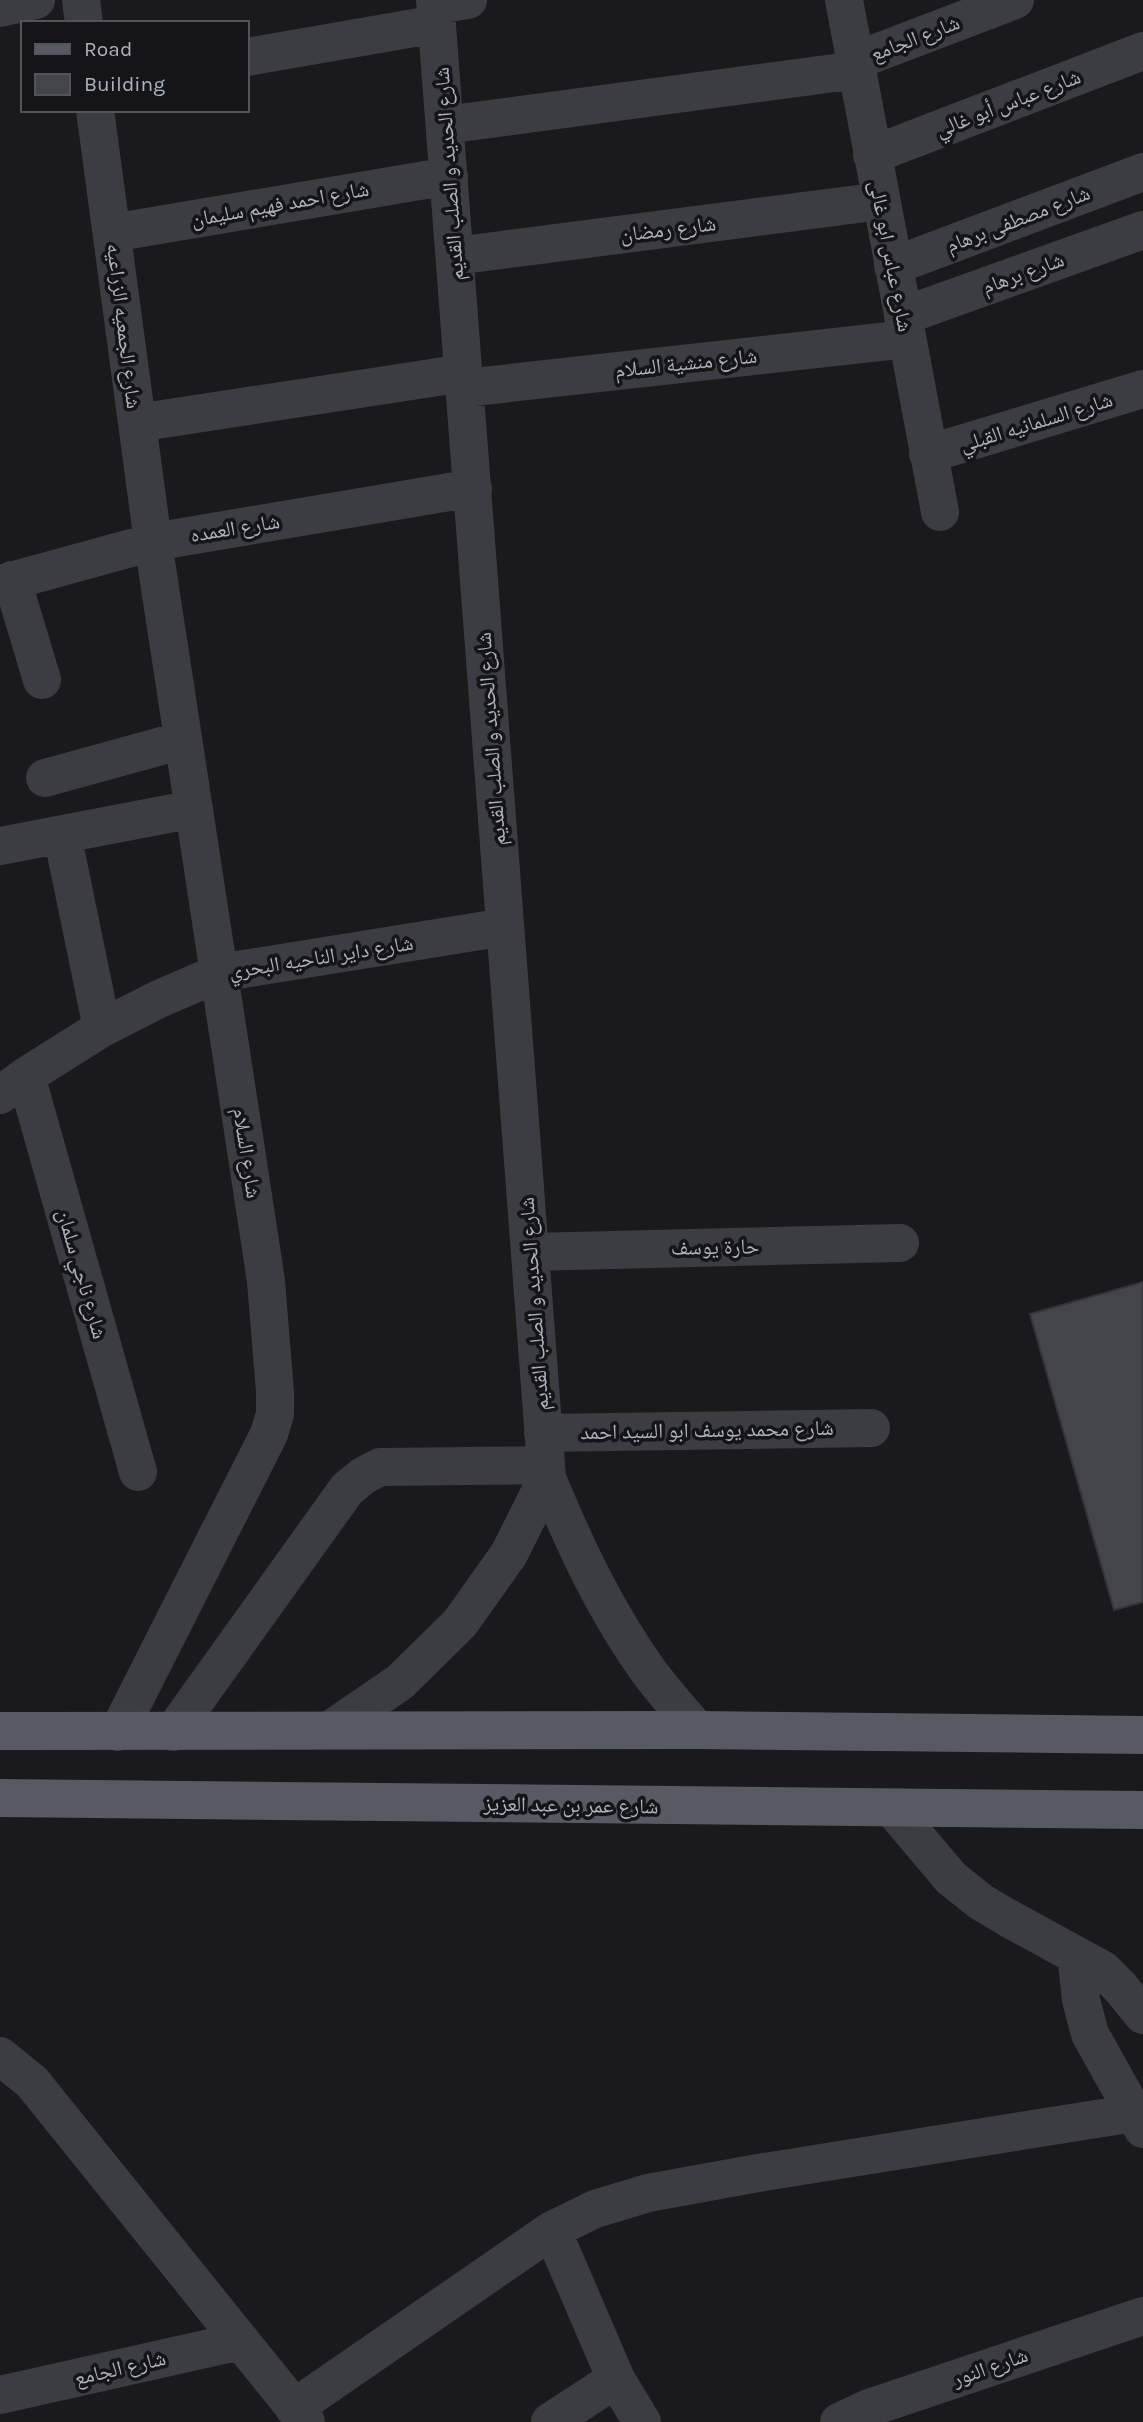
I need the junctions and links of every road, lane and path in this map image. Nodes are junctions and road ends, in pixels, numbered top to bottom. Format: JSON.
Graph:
{"nodes":[{"id":1,"x":36,"y":0,"type":"edge"},
{"id":2,"x":81,"y":0,"type":"edge"},
{"id":3,"x":844,"y":0,"type":"edge"},
{"id":4,"x":1015,"y":0,"type":"edge"},
{"id":5,"x":444,"y":7,"type":"edge"},
{"id":6,"x":0,"y":8,"type":"edge"},
{"id":7,"x":84,"y":21,"type":"edge"},
{"id":8,"x":1143,"y":51,"type":"edge"},
{"id":9,"x":248,"y":57,"type":"edge"},
{"id":10,"x":856,"y":66,"type":"junction"},
{"id":11,"x":95,"y":112,"type":"edge"},
{"id":12,"x":445,"y":125,"type":"junction"},
{"id":13,"x":872,"y":155,"type":"junction"},
{"id":14,"x":1143,"y":172,"type":"edge"},
{"id":15,"x":449,"y":176,"type":"junction"},
{"id":16,"x":881,"y":201,"type":"junction"},
{"id":17,"x":1143,"y":230,"type":"edge"},
{"id":18,"x":112,"y":233,"type":"junction"},
{"id":19,"x":455,"y":256,"type":"junction"},
{"id":20,"x":893,"y":266,"type":"junction"},
{"id":21,"x":905,"y":328,"type":"junction"},
{"id":22,"x":464,"y":381,"type":"junction"},
{"id":23,"x":1143,"y":389,"type":"edge"},
{"id":24,"x":137,"y":423,"type":"junction"},
{"id":25,"x":928,"y":454,"type":"junction"},
{"id":26,"x":473,"y":488,"type":"junction"},
{"id":27,"x":940,"y":512,"type":"dead end"},
{"id":28,"x":153,"y":542,"type":"junction"},
{"id":29,"x":6,"y":582,"type":"edge"},
{"id":30,"x":42,"y":680,"type":"dead end"},
{"id":31,"x":183,"y":740,"type":"junction"},
{"id":32,"x":45,"y":778,"type":"dead end"},
{"id":33,"x":194,"y":809,"type":"junction"},
{"id":34,"x":62,"y":834,"type":"junction"},
{"id":35,"x":0,"y":846,"type":"edge"},
{"id":36,"x":505,"y":928,"type":"junction"},
{"id":37,"x":219,"y":973,"type":"junction"},
{"id":38,"x":102,"y":1028,"type":"junction"},
{"id":39,"x":13,"y":1085,"type":"edge"},
{"id":40,"x":900,"y":1243,"type":"dead end"},
{"id":41,"x":530,"y":1252,"type":"junction"},
{"id":42,"x":871,"y":1427,"type":"dead end"},
{"id":43,"x":545,"y":1458,"type":"junction"},
{"id":44,"x":138,"y":1472,"type":"dead end"},
{"id":45,"x":330,"y":1730,"type":"junction"},
{"id":46,"x":697,"y":1730,"type":"junction"},
{"id":47,"x":0,"y":1731,"type":"edge"},
{"id":48,"x":118,"y":1732,"type":"junction"},
{"id":49,"x":173,"y":1732,"type":"junction"},
{"id":50,"x":1143,"y":1735,"type":"edge"},
{"id":51,"x":0,"y":1798,"type":"edge"},
{"id":52,"x":892,"y":1808,"type":"junction"},
{"id":53,"x":1143,"y":1810,"type":"edge"},
{"id":54,"x":1076,"y":1955,"type":"junction"},
{"id":55,"x":1143,"y":2015,"type":"edge"},
{"id":56,"x":0,"y":2056,"type":"edge"},
{"id":57,"x":1138,"y":2121,"type":"edge"},
{"id":58,"x":552,"y":2230,"type":"junction"},
{"id":59,"x":1143,"y":2316,"type":"edge"},
{"id":60,"x":241,"y":2341,"type":"junction"},
{"id":61,"x":616,"y":2379,"type":"junction"},
{"id":62,"x":0,"y":2395,"type":"edge"},
{"id":63,"x":300,"y":2415,"type":"edge"},
{"id":64,"x":550,"y":2422,"type":"edge"},
{"id":65,"x":642,"y":2422,"type":"edge"},
{"id":66,"x":839,"y":2422,"type":"edge"}],
"edges":[{"from":1,"to":6,"type":"street"},
{"from":2,"to":7,"type":"street"},
{"from":3,"to":10,"type":"street","name":"شارع عباس ابو غالى"},
{"from":4,"to":10,"type":"street","name":"شارع الجامع"},
{"from":5,"to":9,"type":"street"},
{"from":5,"to":12,"type":"street","name":"شارع الحديد و الصلب القديم"},
{"from":8,"to":13,"type":"street","name":"شارع عباس أبو غالي"},
{"from":10,"to":12,"type":"street","name":"شارع الجامع"},
{"from":10,"to":13,"type":"street","name":"شارع عباس ابو غالى"},
{"from":11,"to":18,"type":"street","name":"شارع الجمعيه الزراعيه"},
{"from":12,"to":15,"type":"street","name":"شارع الحديد و الصلب القديم"},
{"from":13,"to":16,"type":"street","name":"شارع عباس ابو غالى"},
{"from":14,"to":20,"type":"street","name":"شارع مصطفى برهام"},
{"from":15,"to":18,"type":"street","name":"شارع احمد فهيم سليمان"},
{"from":15,"to":19,"type":"street","name":"شارع الحديد و الصلب القديم"},
{"from":16,"to":19,"type":"street","name":"شارع رمضان"},
{"from":16,"to":20,"type":"street","name":"شارع عباس ابو غالى"},
{"from":17,"to":21,"type":"street","name":"شارع برهام"},
{"from":18,"to":24,"type":"street","name":"شارع الجمعيه الزراعيه"},
{"from":19,"to":22,"type":"street","name":"شارع الحديد و الصلب القديم"},
{"from":20,"to":21,"type":"street","name":"شارع عباس ابو غالى"},
{"from":21,"to":22,"type":"street","name":"شارع منشية السلام"},
{"from":21,"to":25,"type":"street","name":"شارع عباس ابو غالى"},
{"from":22,"to":24,"type":"street","name":"شارع منشية السلام"},
{"from":22,"to":26,"type":"street","name":"شارع الحديد و الصلب القديم"},
{"from":23,"to":25,"type":"street","name":"شارع السلمانيه القبلي"},
{"from":24,"to":28,"type":"street","name":"شارع الجمعيه الزراعيه"},
{"from":25,"to":27,"type":"street","name":"شارع عباس ابو غالى"},
{"from":26,"to":28,"type":"street","name":"شارع العمده"},
{"from":26,"to":36,"type":"street","name":"شارع الحديد و الصلب القديم"},
{"from":28,"to":29,"type":"street","name":"شارع العمده"},
{"from":28,"to":31,"type":"street","name":"شارع السلام"},
{"from":29,"to":30,"type":"street"},
{"from":31,"to":32,"type":"street"},
{"from":31,"to":33,"type":"street","name":"شارع السلام"},
{"from":33,"to":34,"type":"street"},
{"from":33,"to":37,"type":"street","name":"شارع السلام"},
{"from":34,"to":35,"type":"street"},
{"from":34,"to":38,"type":"street"},
{"from":36,"to":37,"type":"street","name":"شارع داير الناحيه البحري"},
{"from":36,"to":41,"type":"street","name":"شارع الحديد و الصلب القديم"},
{"from":37,"to":38,"type":"street","name":"شارع داير الناحيه البحري"},
{"from":37,"to":48,"type":"street","name":"شارع السلام"},
{"from":38,"to":39,"type":"street","name":"شارع داير الناحيه البحري"},
{"from":39,"to":44,"type":"street","name":"شارع ناجي سلمان"},
{"from":40,"to":41,"type":"street","name":"حارة يوسف"},
{"from":41,"to":43,"type":"street","name":"شارع الحديد و الصلب القديم"},
{"from":42,"to":43,"type":"street","name":"شارع محمد يوسف ابو السيد احمد"},
{"from":43,"to":45,"type":"street"},
{"from":43,"to":46,"type":"street","name":"شارع الحديد و الصلب القديم"},
{"from":43,"to":49,"type":"street","name":"شارع محمد يوسف ابو السيد احمد"},
{"from":45,"to":46,"type":"main road"},
{"from":45,"to":49,"type":"main road"},
{"from":46,"to":50,"type":"main road"},
{"from":47,"to":48,"type":"main road"},
{"from":48,"to":49,"type":"main road"},
{"from":51,"to":52,"type":"main road","name":"شارع عمر بن عبد العزيز"},
{"from":52,"to":53,"type":"main road","name":"شارع عمر بن عبد العزيز"},
{"from":52,"to":54,"type":"street"},
{"from":54,"to":55,"type":"street"},
{"from":54,"to":57,"type":"street"},
{"from":56,"to":60,"type":"street"},
{"from":57,"to":58,"type":"street"},
{"from":58,"to":61,"type":"street"},
{"from":58,"to":63,"type":"street"},
{"from":59,"to":66,"type":"street","name":"شارع النور"},
{"from":60,"to":62,"type":"street","name":"شارع الجامع"},
{"from":60,"to":63,"type":"street"},
{"from":61,"to":64,"type":"street"},
{"from":61,"to":65,"type":"street"}]}
